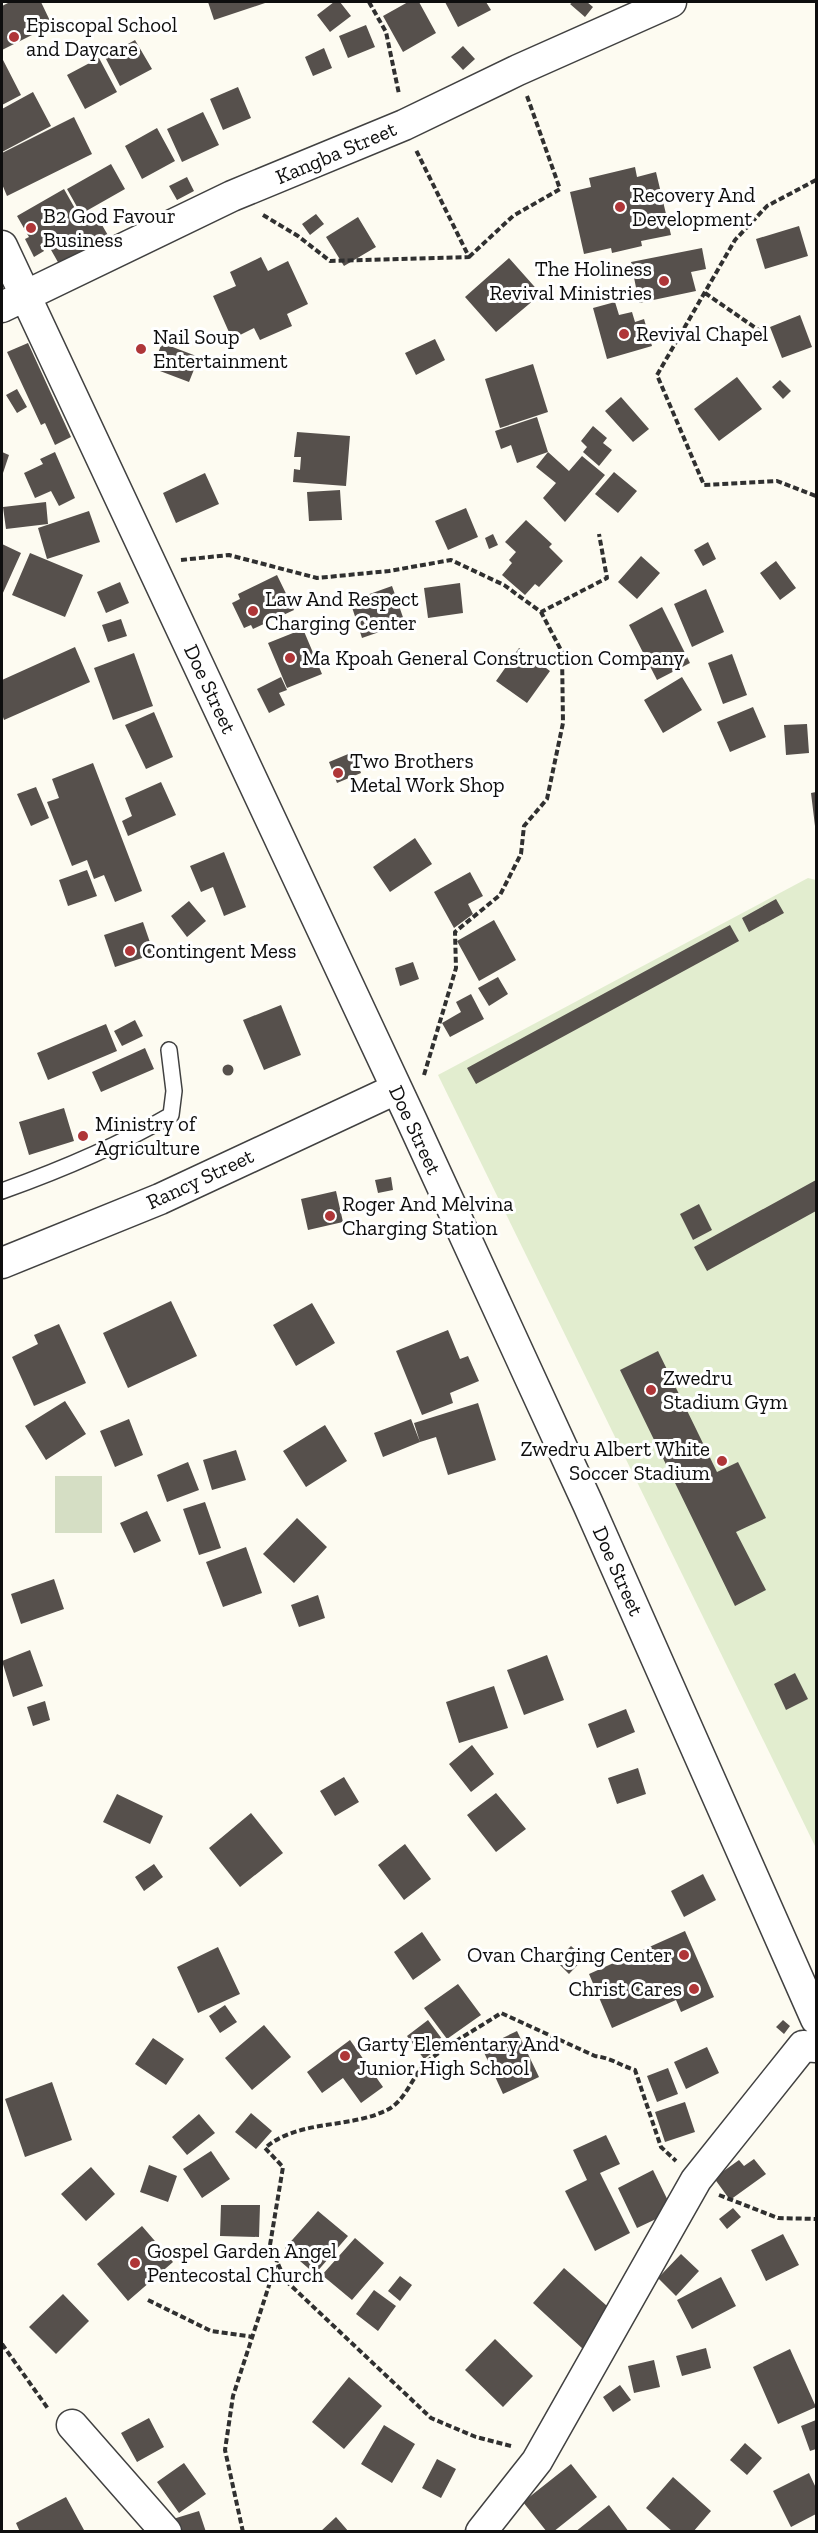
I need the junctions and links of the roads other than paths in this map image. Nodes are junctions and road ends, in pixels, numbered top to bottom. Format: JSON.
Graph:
{"nodes":[{"id":1,"x":671,"y":2,"type":"edge"},
{"id":2,"x":2,"y":246,"type":"edge"},
{"id":3,"x":13,"y":301,"type":"edge"},
{"id":4,"x":169,"y":1050,"type":"dead end"},
{"id":5,"x":396,"y":1089,"type":"junction"},
{"id":6,"x":2,"y":1191,"type":"edge"},
{"id":7,"x":2,"y":1263,"type":"edge"},
{"id":8,"x":816,"y":2019,"type":"edge"},
{"id":9,"x":816,"y":2047,"type":"edge"},
{"id":10,"x":72,"y":2425,"type":"road end"},
{"id":11,"x":166,"y":2532,"type":"edge"},
{"id":12,"x":481,"y":2532,"type":"edge"}],
"edges":[{"from":1,"to":3,"type":"street","name":"Kangba Street"},
{"from":2,"to":3,"type":"street","name":"Doe Street"},
{"from":3,"to":5,"type":"street","name":"Doe Street"},
{"from":4,"to":6,"type":"lane"},
{"from":5,"to":7,"type":"street","name":"Rancy Street"},
{"from":5,"to":8,"type":"street","name":"Doe Street"},
{"from":9,"to":12,"type":"street"},
{"from":10,"to":11,"type":"street"}]}
